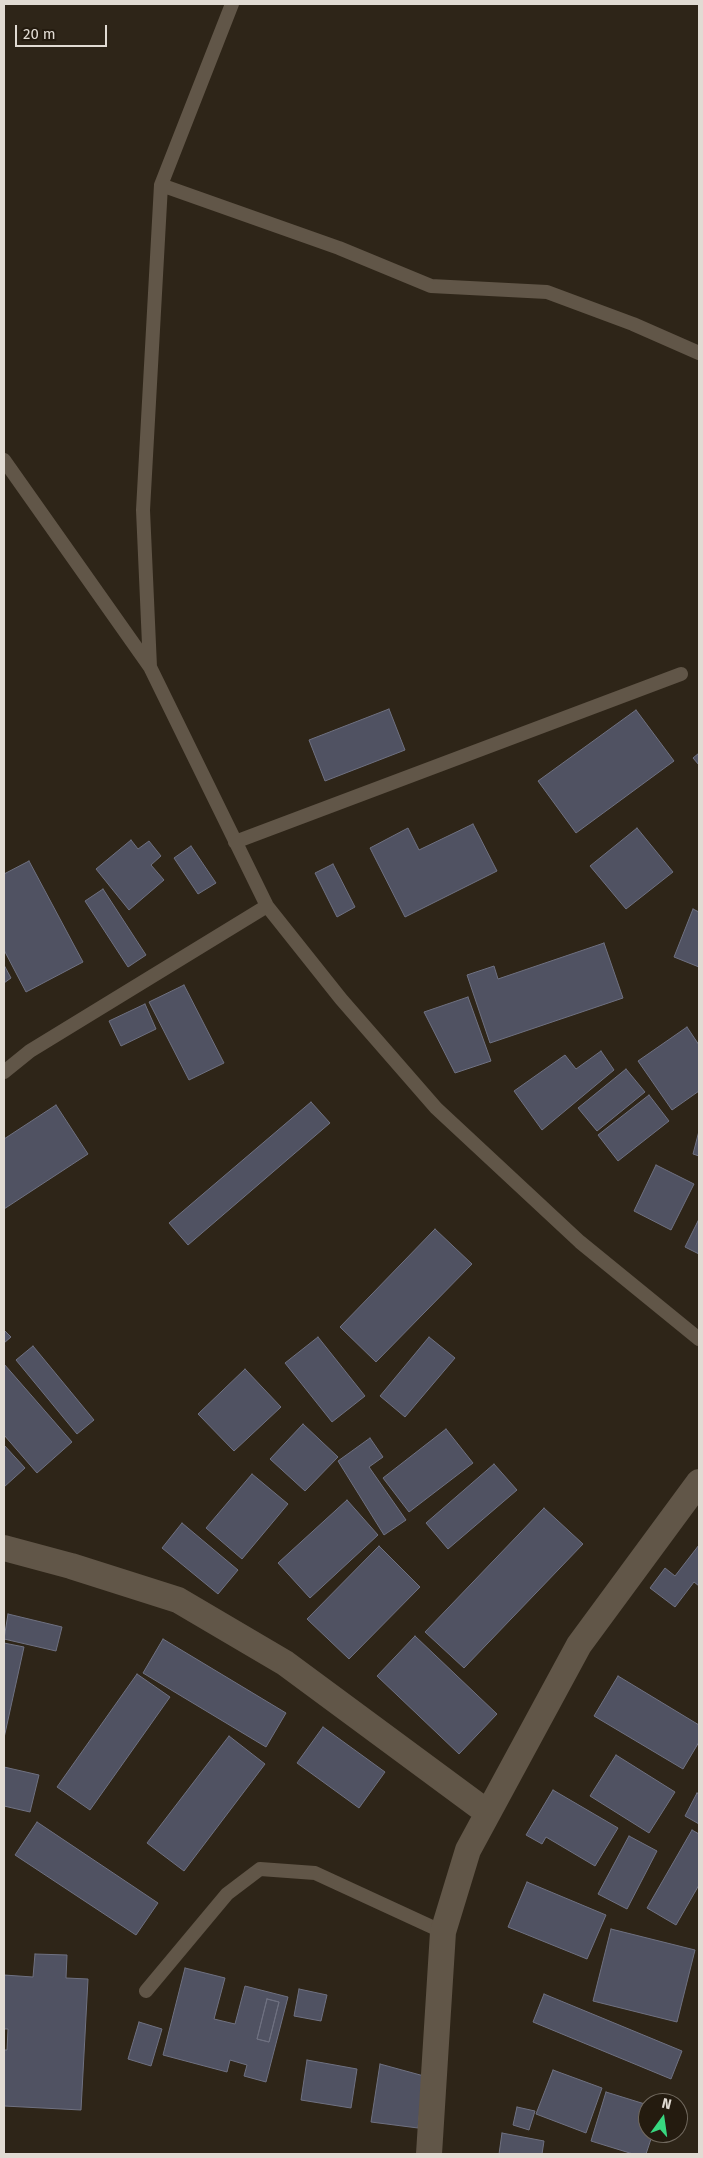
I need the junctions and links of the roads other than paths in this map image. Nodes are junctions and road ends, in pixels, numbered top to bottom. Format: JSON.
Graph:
{"nodes":[{"id":1,"x":232,"y":4,"type":"edge"},
{"id":2,"x":161,"y":185,"type":"junction"},
{"id":3,"x":699,"y":353,"type":"edge"},
{"id":4,"x":4,"y":460,"type":"edge"},
{"id":5,"x":150,"y":667,"type":"junction"},
{"id":6,"x":682,"y":674,"type":"dead end"},
{"id":7,"x":235,"y":842,"type":"junction"},
{"id":8,"x":267,"y":906,"type":"junction"},
{"id":9,"x":4,"y":1072,"type":"edge"},
{"id":10,"x":699,"y":1339,"type":"edge"},
{"id":11,"x":699,"y":1482,"type":"edge"},
{"id":12,"x":4,"y":1548,"type":"edge"},
{"id":13,"x":488,"y":1813,"type":"junction"},
{"id":14,"x":443,"y":1932,"type":"junction"},
{"id":15,"x":146,"y":1991,"type":"dead end"},
{"id":16,"x":429,"y":2154,"type":"edge"}],
"edges":[{"from":1,"to":2,"type":"lane"},
{"from":2,"to":3,"type":"lane"},
{"from":2,"to":5,"type":"lane"},
{"from":4,"to":5,"type":"lane"},
{"from":5,"to":7,"type":"lane"},
{"from":6,"to":7,"type":"lane"},
{"from":7,"to":8,"type":"lane"},
{"from":8,"to":9,"type":"lane"},
{"from":8,"to":10,"type":"lane"},
{"from":11,"to":13,"type":"street"},
{"from":12,"to":13,"type":"street"},
{"from":13,"to":14,"type":"street"},
{"from":14,"to":15,"type":"lane"},
{"from":14,"to":16,"type":"street"}]}
